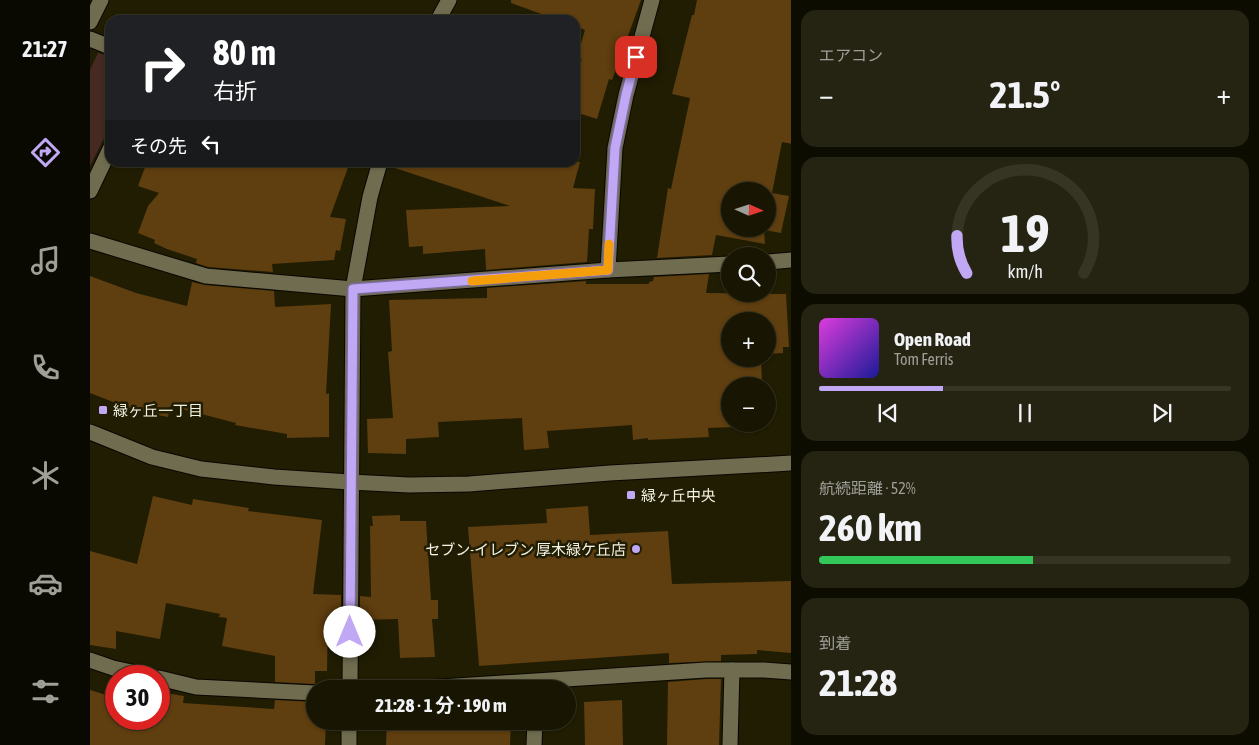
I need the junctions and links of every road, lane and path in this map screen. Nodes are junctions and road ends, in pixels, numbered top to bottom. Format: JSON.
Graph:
{"nodes":[{"id":1,"x":101,"y":0,"type":"edge"},
{"id":2,"x":448,"y":0,"type":"edge"},
{"id":3,"x":652,"y":0,"type":"edge"},
{"id":4,"x":440,"y":15,"type":"edge"},
{"id":5,"x":90,"y":22,"type":"edge"},
{"id":6,"x":90,"y":39,"type":"edge"},
{"id":7,"x":105,"y":45,"type":"edge"},
{"id":8,"x":105,"y":160,"type":"edge"},
{"id":9,"x":379,"y":167,"type":"edge"},
{"id":10,"x":90,"y":191,"type":"edge"},
{"id":11,"x":90,"y":241,"type":"edge"},
{"id":12,"x":791,"y":260,"type":"edge"},
{"id":13,"x":776,"y":261,"type":"edge"},
{"id":14,"x":721,"y":264,"type":"edge"},
{"id":15,"x":608,"y":270,"type":"junction"},
{"id":16,"x":353,"y":289,"type":"junction"},
{"id":17,"x":90,"y":432,"type":"edge"},
{"id":18,"x":791,"y":463,"type":"edge"},
{"id":19,"x":350,"y":482,"type":"junction"},
{"id":20,"x":90,"y":660,"type":"edge"},
{"id":21,"x":105,"y":665,"type":"edge"},
{"id":22,"x":732,"y":670,"type":"junction"},
{"id":23,"x":791,"y":672,"type":"edge"},
{"id":24,"x":350,"y":680,"type":"edge"},
{"id":25,"x":170,"y":681,"type":"edge"},
{"id":26,"x":576,"y":681,"type":"edge"},
{"id":27,"x":306,"y":693,"type":"edge"},
{"id":28,"x":350,"y":730,"type":"edge"},
{"id":29,"x":535,"y":730,"type":"edge"},
{"id":30,"x":350,"y":745,"type":"edge"},
{"id":31,"x":534,"y":745,"type":"edge"},
{"id":32,"x":730,"y":745,"type":"edge"}],
"edges":[{"from":1,"to":5,"type":"street"},
{"from":2,"to":4,"type":"street"},
{"from":3,"to":15,"type":"street"},
{"from":6,"to":7,"type":"street"},
{"from":8,"to":10,"type":"street"},
{"from":9,"to":16,"type":"street"},
{"from":11,"to":16,"type":"street"},
{"from":12,"to":13,"type":"street"},
{"from":14,"to":15,"type":"street"},
{"from":15,"to":16,"type":"street"},
{"from":16,"to":19,"type":"street"},
{"from":17,"to":19,"type":"street"},
{"from":18,"to":19,"type":"street"},
{"from":19,"to":24,"type":"street"},
{"from":20,"to":21,"type":"street"},
{"from":22,"to":23,"type":"street"},
{"from":22,"to":26,"type":"street"},
{"from":22,"to":32,"type":"street"},
{"from":25,"to":27,"type":"street"},
{"from":28,"to":30,"type":"street"},
{"from":29,"to":31,"type":"street"}]}
